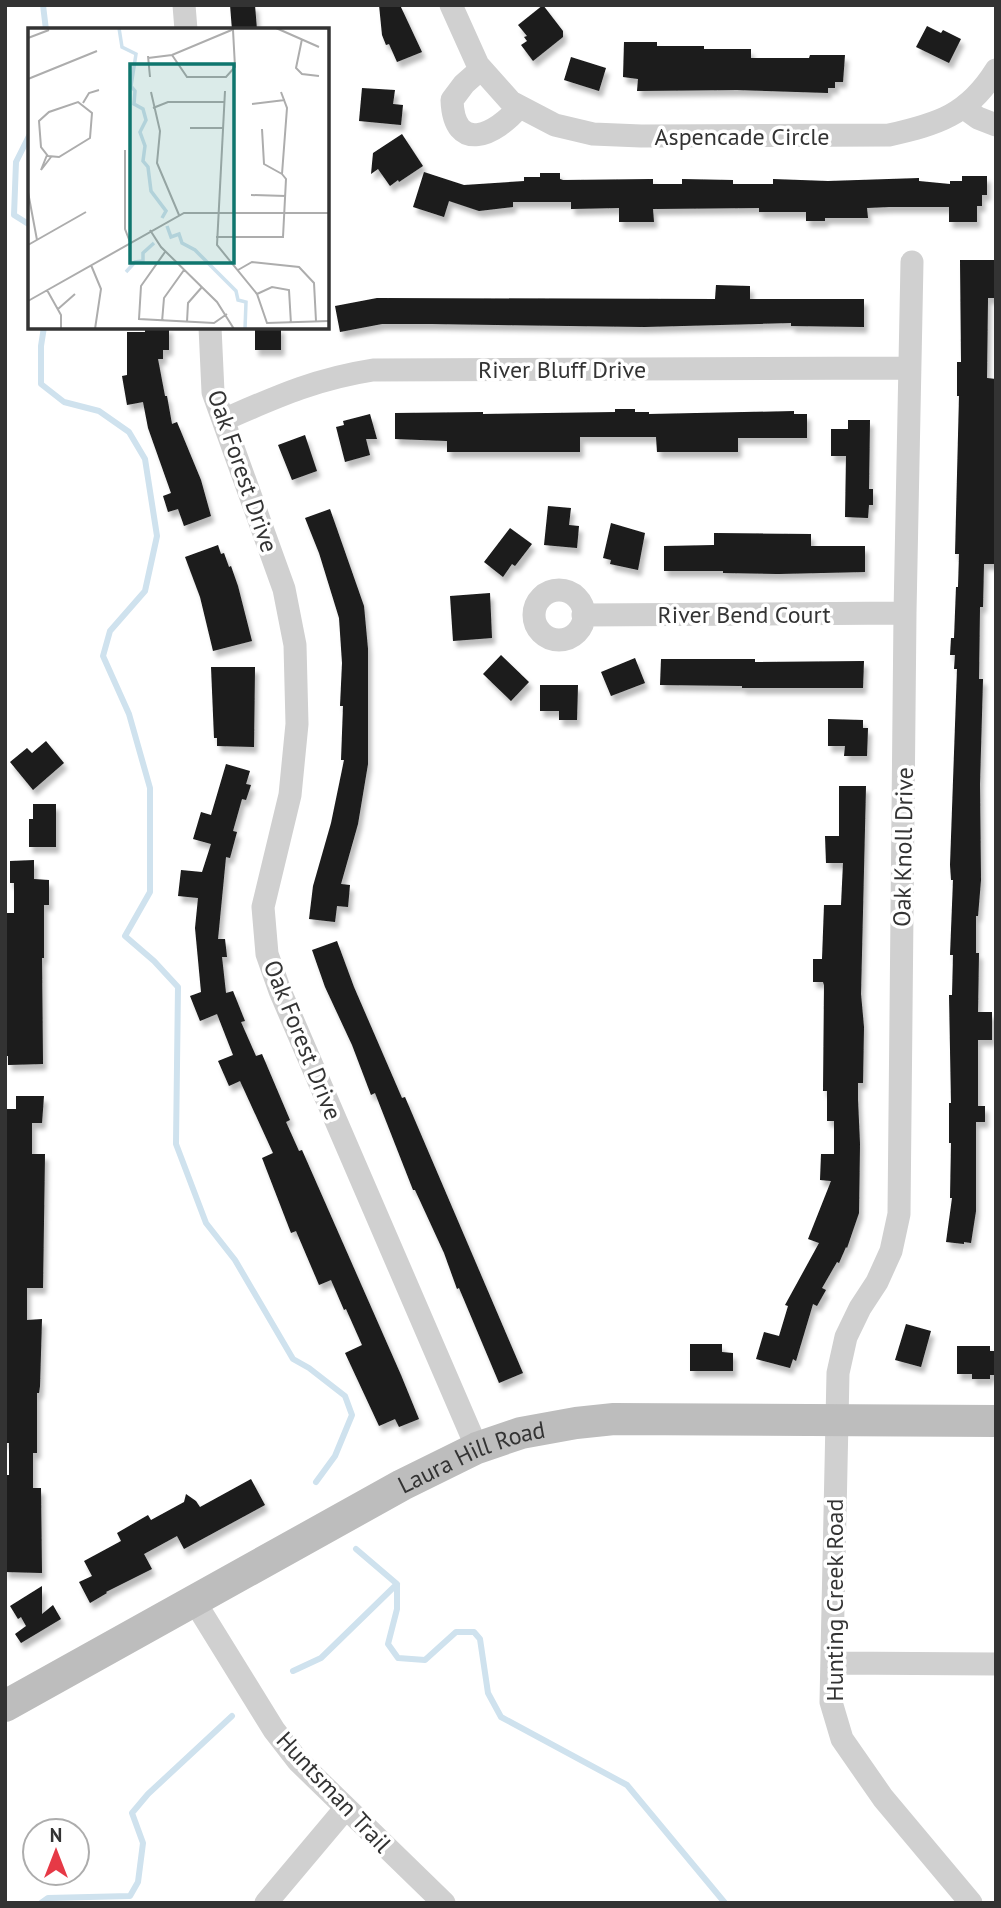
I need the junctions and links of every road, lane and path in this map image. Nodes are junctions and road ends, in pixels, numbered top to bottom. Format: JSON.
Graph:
{"nodes":[{"id":1,"x":184,"y":5,"type":"edge"},
{"id":2,"x":451,"y":5,"type":"edge"},
{"id":3,"x":186,"y":28,"type":"edge"},
{"id":4,"x":481,"y":69,"type":"junction"},
{"id":5,"x":996,"y":70,"type":"edge"},
{"id":6,"x":519,"y":107,"type":"junction"},
{"id":7,"x":964,"y":108,"type":"junction"},
{"id":8,"x":996,"y":125,"type":"edge"},
{"id":9,"x":912,"y":262,"type":"dead end"},
{"id":10,"x":210,"y":329,"type":"edge"},
{"id":11,"x":909,"y":368,"type":"junction"},
{"id":12,"x":223,"y":420,"type":"junction"},
{"id":13,"x":905,"y":613,"type":"junction"},
{"id":14,"x":583,"y":615,"type":"dead end"},
{"id":15,"x":836,"y":1419,"type":"junction"},
{"id":16,"x":996,"y":1421,"type":"edge"},
{"id":17,"x":477,"y":1448,"type":"junction"},
{"id":18,"x":193,"y":1599,"type":"junction"},
{"id":19,"x":833,"y":1663,"type":"junction"},
{"id":20,"x":996,"y":1664,"type":"edge"},
{"id":21,"x":5,"y":1706,"type":"edge"},
{"id":22,"x":345,"y":1809,"type":"junction"},
{"id":23,"x":266,"y":1903,"type":"edge"},
{"id":24,"x":444,"y":1903,"type":"edge"},
{"id":25,"x":971,"y":1903,"type":"edge"}],
"edges":[{"from":1,"to":3,"type":"street"},
{"from":2,"to":4,"type":"street","name":"Aspencade Circle"},
{"from":4,"to":6,"type":"street","name":"Aspencade Circle"},
{"from":4,"to":6,"type":"street"},
{"from":5,"to":7,"type":"street","name":"Aspencade Circle"},
{"from":6,"to":7,"type":"street","name":"Aspencade Circle"},
{"from":7,"to":8,"type":"street"},
{"from":9,"to":11,"type":"street","name":"Oak Knoll Drive"},
{"from":10,"to":12,"type":"street","name":"Oak Forest Drive"},
{"from":11,"to":12,"type":"street","name":"River Bluff Drive"},
{"from":11,"to":13,"type":"street","name":"Oak Knoll Drive"},
{"from":12,"to":17,"type":"street","name":"Oak Forest Drive"},
{"from":13,"to":14,"type":"street","name":"River Bend Court"},
{"from":13,"to":15,"type":"street","name":"Oak Knoll Drive"},
{"from":15,"to":16,"type":"main road","name":"Laura Hill Road"},
{"from":15,"to":17,"type":"main road","name":"Laura Hill Road"},
{"from":15,"to":19,"type":"street","name":"Hunting Creek Road"},
{"from":17,"to":18,"type":"main road","name":"Laura Hill Road"},
{"from":18,"to":21,"type":"main road","name":"Laura Hill Road"},
{"from":18,"to":22,"type":"street","name":"Huntsman Trail"},
{"from":19,"to":20,"type":"street"},
{"from":19,"to":25,"type":"street","name":"Hunting Creek Road"},
{"from":22,"to":23,"type":"street"},
{"from":22,"to":24,"type":"street","name":"Huntsman Trail"}]}
